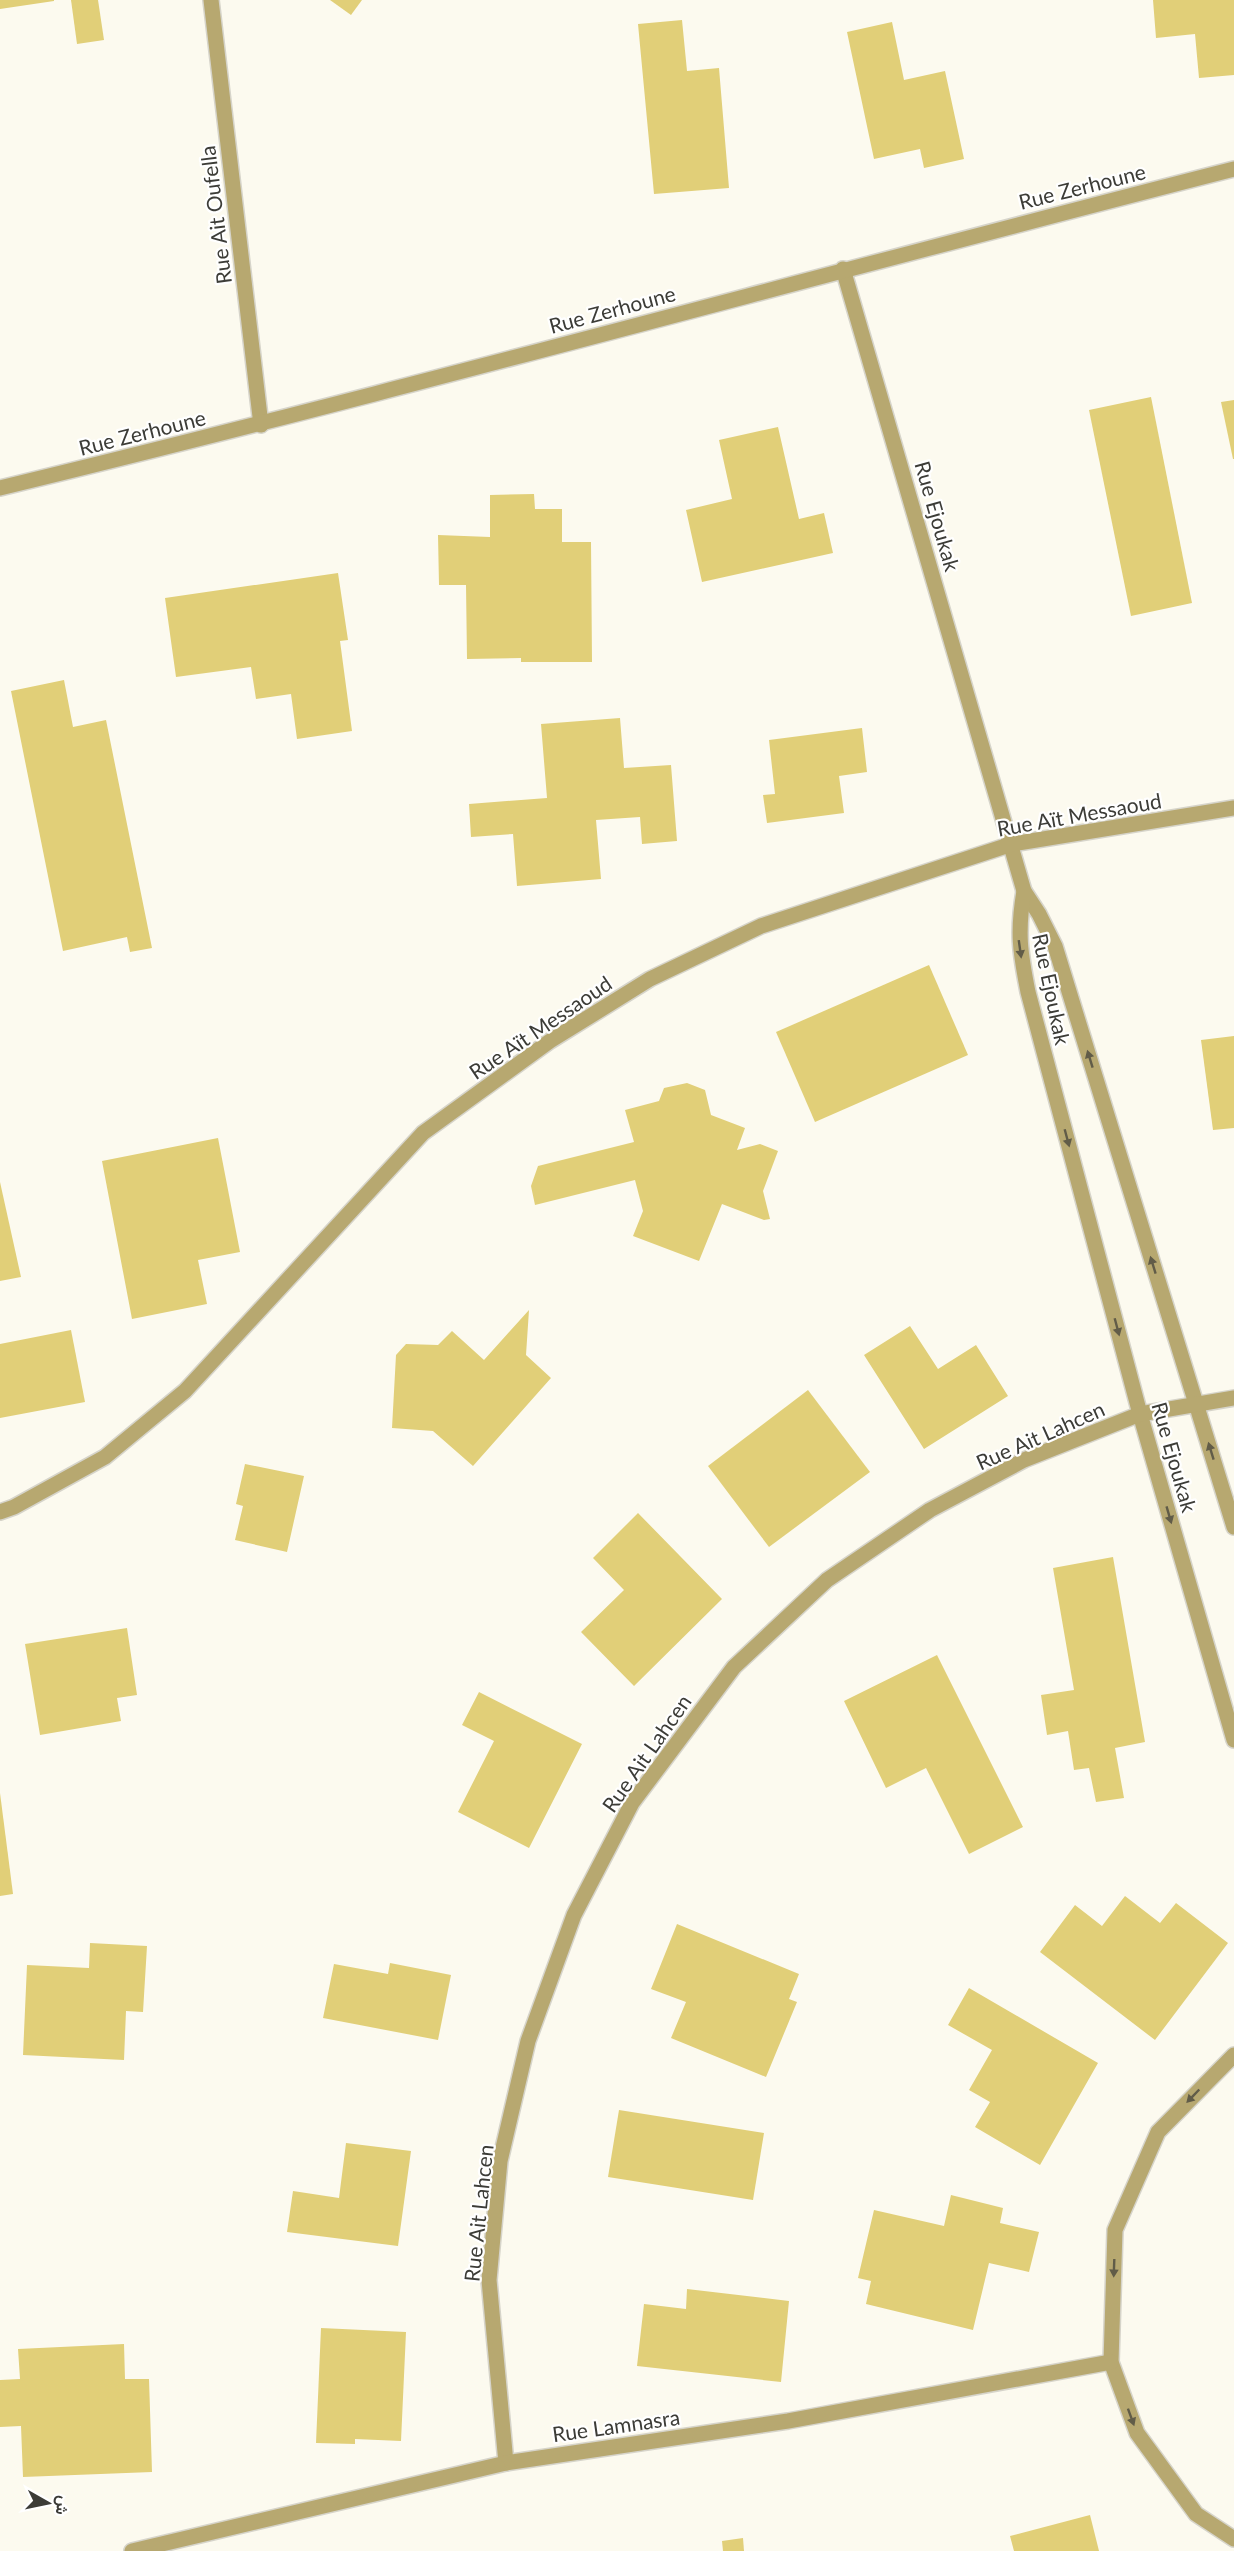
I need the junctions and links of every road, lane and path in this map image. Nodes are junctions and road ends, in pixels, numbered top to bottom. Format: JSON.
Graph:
{"nodes":[{"id":1,"x":211,"y":0,"type":"edge"},
{"id":2,"x":1234,"y":169,"type":"edge"},
{"id":3,"x":843,"y":269,"type":"junction"},
{"id":4,"x":261,"y":425,"type":"junction"},
{"id":5,"x":0,"y":488,"type":"edge"},
{"id":6,"x":1234,"y":808,"type":"edge"},
{"id":7,"x":1012,"y":844,"type":"junction"},
{"id":8,"x":1024,"y":891,"type":"junction"},
{"id":9,"x":1234,"y":1398,"type":"edge"},
{"id":10,"x":1196,"y":1402,"type":"junction"},
{"id":11,"x":1140,"y":1414,"type":"junction"},
{"id":12,"x":0,"y":1512,"type":"edge"},
{"id":13,"x":1234,"y":1527,"type":"edge"},
{"id":14,"x":1234,"y":1740,"type":"edge"},
{"id":15,"x":1234,"y":2055,"type":"edge"},
{"id":16,"x":1111,"y":2362,"type":"junction"},
{"id":17,"x":506,"y":2463,"type":"junction"},
{"id":18,"x":1234,"y":2539,"type":"edge"},
{"id":19,"x":132,"y":2551,"type":"edge"}],
"edges":[{"from":1,"to":4,"type":"street","name":"Rue Ait Oufella"},
{"from":2,"to":3,"type":"street","name":"Rue Zerhoune"},
{"from":3,"to":4,"type":"street","name":"Rue Zerhoune"},
{"from":3,"to":7,"type":"street","name":"Rue Ejoukak"},
{"from":4,"to":5,"type":"street","name":"Rue Zerhoune"},
{"from":6,"to":7,"type":"street","name":"Rue Aït Messaoud"},
{"from":7,"to":8,"type":"street","name":"Rue Ejoukak"},
{"from":7,"to":12,"type":"street","name":"Rue Aït Messaoud"},
{"from":10,"to":8,"type":"street","name":"Rue Ejoukak","one_way":true},
{"from":8,"to":11,"type":"street","name":"Rue Ejoukak","one_way":true},
{"from":9,"to":10,"type":"street","name":"Rue Ait Lahcen"},
{"from":10,"to":11,"type":"street","name":"Rue Ait Lahcen"},
{"from":13,"to":10,"type":"street","name":"Rue Ejoukak","one_way":true},
{"from":11,"to":14,"type":"street","name":"Rue Ejoukak","one_way":true},
{"from":11,"to":17,"type":"street","name":"Rue Ait Lahcen"},
{"from":15,"to":16,"type":"street","one_way":true},
{"from":16,"to":17,"type":"street","name":"Rue Lamnasra"},
{"from":16,"to":18,"type":"street","one_way":true},
{"from":17,"to":19,"type":"street","name":"Rue Lamnasra"}]}
